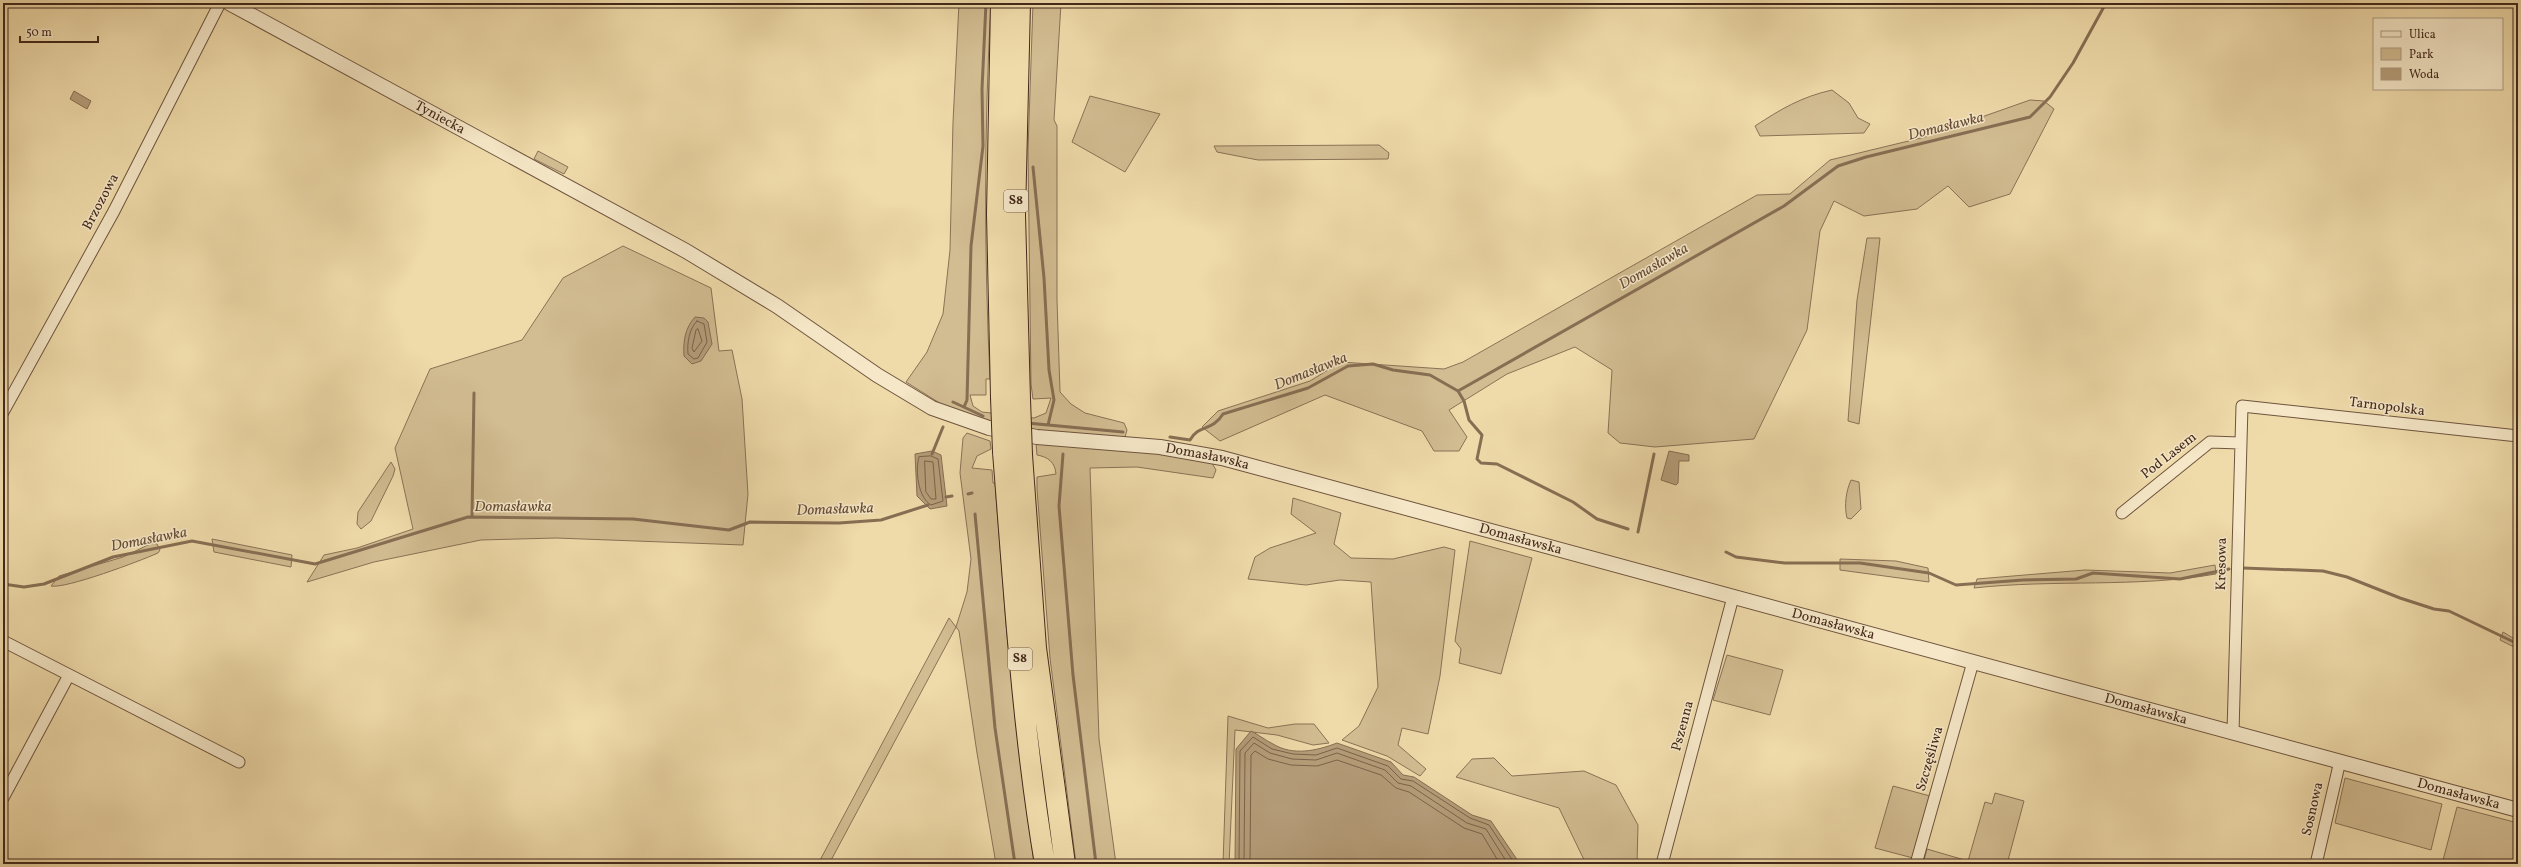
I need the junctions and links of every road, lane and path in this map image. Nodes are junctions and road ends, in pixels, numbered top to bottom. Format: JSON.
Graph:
{"nodes":[{"id":1,"x":220,"y":3,"type":"edge"},
{"id":2,"x":230,"y":3,"type":"edge"},
{"id":3,"x":1001,"y":3,"type":"edge"},
{"id":4,"x":1020,"y":3,"type":"edge"},
{"id":5,"x":1011,"y":398,"type":"junction"},
{"id":6,"x":2252,"y":406,"type":"joint"},
{"id":7,"x":3,"y":412,"type":"edge"},
{"id":8,"x":2518,"y":436,"type":"edge"},
{"id":9,"x":2240,"y":442,"type":"junction"},
{"id":10,"x":1147,"y":446,"type":"joint"},
{"id":11,"x":1013,"y":454,"type":"junction"},
{"id":12,"x":2122,"y":513,"type":"dead end"},
{"id":13,"x":1733,"y":597,"type":"junction"},
{"id":14,"x":3,"y":642,"type":"edge"},
{"id":15,"x":1973,"y":662,"type":"junction"},
{"id":16,"x":70,"y":675,"type":"junction"},
{"id":17,"x":2233,"y":732,"type":"junction"},
{"id":18,"x":2340,"y":761,"type":"junction"},
{"id":19,"x":239,"y":762,"type":"dead end"},
{"id":20,"x":3,"y":798,"type":"edge"},
{"id":21,"x":2518,"y":810,"type":"edge"},
{"id":22,"x":1045,"y":864,"type":"edge"},
{"id":23,"x":1065,"y":864,"type":"edge"},
{"id":24,"x":1662,"y":864,"type":"edge"},
{"id":25,"x":1916,"y":864,"type":"edge"},
{"id":26,"x":2316,"y":864,"type":"edge"}],
"edges":[{"from":1,"to":7,"type":"street","name":"Brzozowa"},
{"from":2,"to":10,"type":"street","name":"Tyniecka"},
{"from":3,"to":5,"type":"highway","number":"S8"},
{"from":4,"to":5,"type":"highway","number":"S8"},
{"from":5,"to":11,"type":"highway","number":"S8","bridge":true},
{"from":6,"to":8,"type":"street","name":"Tarnopolska"},
{"from":6,"to":9,"type":"street","name":"Kresowa"},
{"from":9,"to":12,"type":"street","name":"Pod Lasem"},
{"from":9,"to":17,"type":"street","name":"Kresowa"},
{"from":10,"to":13,"type":"street","name":"Domasławska"},
{"from":11,"to":22,"type":"highway","number":"S8"},
{"from":11,"to":23,"type":"highway","number":"S8"},
{"from":13,"to":15,"type":"street","name":"Domasławska"},
{"from":13,"to":24,"type":"street","name":"Pszenna"},
{"from":14,"to":16,"type":"street"},
{"from":15,"to":17,"type":"street","name":"Domasławska"},
{"from":15,"to":25,"type":"street","name":"Szczęśliwa"},
{"from":16,"to":19,"type":"street"},
{"from":16,"to":20,"type":"street"},
{"from":17,"to":18,"type":"street","name":"Domasławska"},
{"from":18,"to":21,"type":"street","name":"Domasławska"},
{"from":18,"to":26,"type":"street","name":"Sosnowa"}]}
